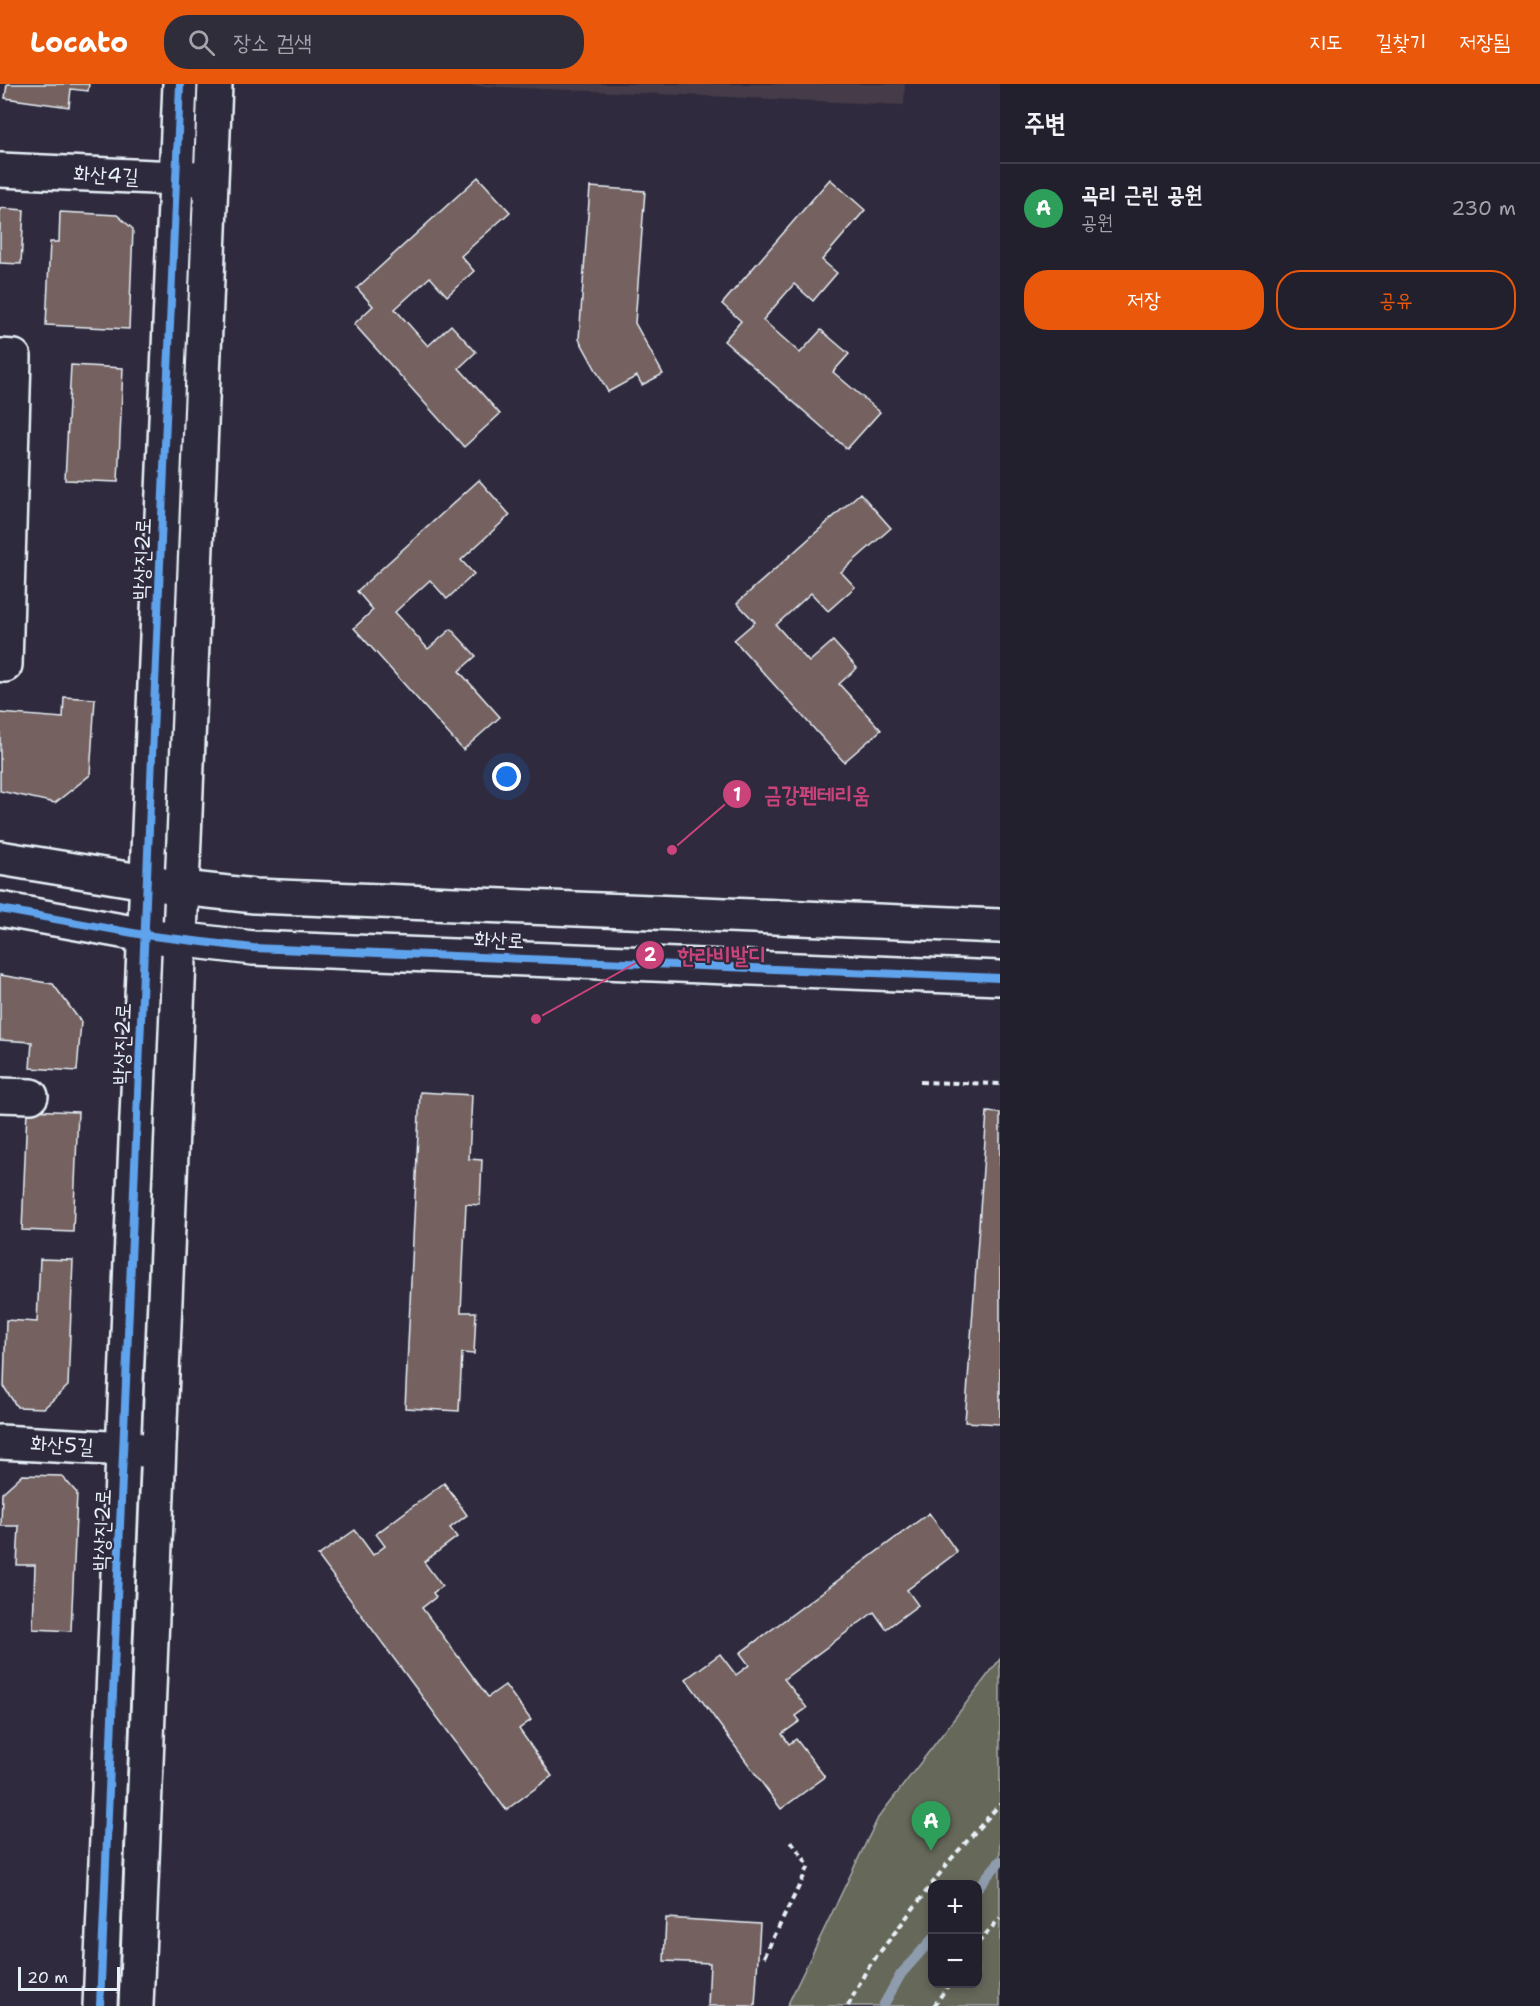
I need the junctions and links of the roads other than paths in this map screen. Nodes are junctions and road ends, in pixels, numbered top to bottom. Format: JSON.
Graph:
{"nodes":[{"id":1,"x":180,"y":84,"type":"edge"},
{"id":2,"x":215,"y":84,"type":"edge"},
{"id":3,"x":0,"y":170,"type":"edge"},
{"id":4,"x":176,"y":178,"type":"junction"},
{"id":5,"x":211,"y":180,"type":"junction"},
{"id":6,"x":0,"y":356,"type":"edge"},
{"id":7,"x":0,"y":664,"type":"edge"},
{"id":8,"x":0,"y":858,"type":"edge"},
{"id":9,"x":147,"y":882,"type":"junction"},
{"id":10,"x":182,"y":888,"type":"junction"},
{"id":11,"x":0,"y":909,"type":"edge"},
{"id":12,"x":1000,"y":926,"type":"edge"},
{"id":13,"x":144,"y":935,"type":"junction"},
{"id":14,"x":180,"y":940,"type":"junction"},
{"id":15,"x":1000,"y":978,"type":"edge"},
{"id":16,"x":0,"y":1442,"type":"edge"},
{"id":17,"x":123,"y":1449,"type":"junction"},
{"id":18,"x":159,"y":1450,"type":"junction"},
{"id":19,"x":100,"y":2006,"type":"edge"},
{"id":20,"x":136,"y":2006,"type":"edge"}],
"edges":[{"from":1,"to":4,"type":"street","name":"박상진2로"},
{"from":2,"to":5,"type":"street"},
{"from":3,"to":4,"type":"street","name":"화산4길"},
{"from":4,"to":5,"type":"street","name":"화산4길"},
{"from":4,"to":9,"type":"street","name":"박상진2로"},
{"from":5,"to":10,"type":"street"},
{"from":6,"to":7,"type":"street"},
{"from":8,"to":9,"type":"street","name":"화산로"},
{"from":9,"to":10,"type":"street","name":"화산로"},
{"from":9,"to":13,"type":"street","name":"박상진2로"},
{"from":10,"to":12,"type":"street","name":"화산로"},
{"from":10,"to":14,"type":"street"},
{"from":11,"to":13,"type":"street","name":"화산로"},
{"from":13,"to":14,"type":"street","name":"화산로"},
{"from":13,"to":17,"type":"street","name":"박상진2로"},
{"from":14,"to":15,"type":"street","name":"화산로"},
{"from":14,"to":18,"type":"street"},
{"from":16,"to":17,"type":"street","name":"화산5길"},
{"from":17,"to":18,"type":"street","name":"화산5길"},
{"from":17,"to":19,"type":"street","name":"박상진2로"},
{"from":18,"to":20,"type":"street"}]}
